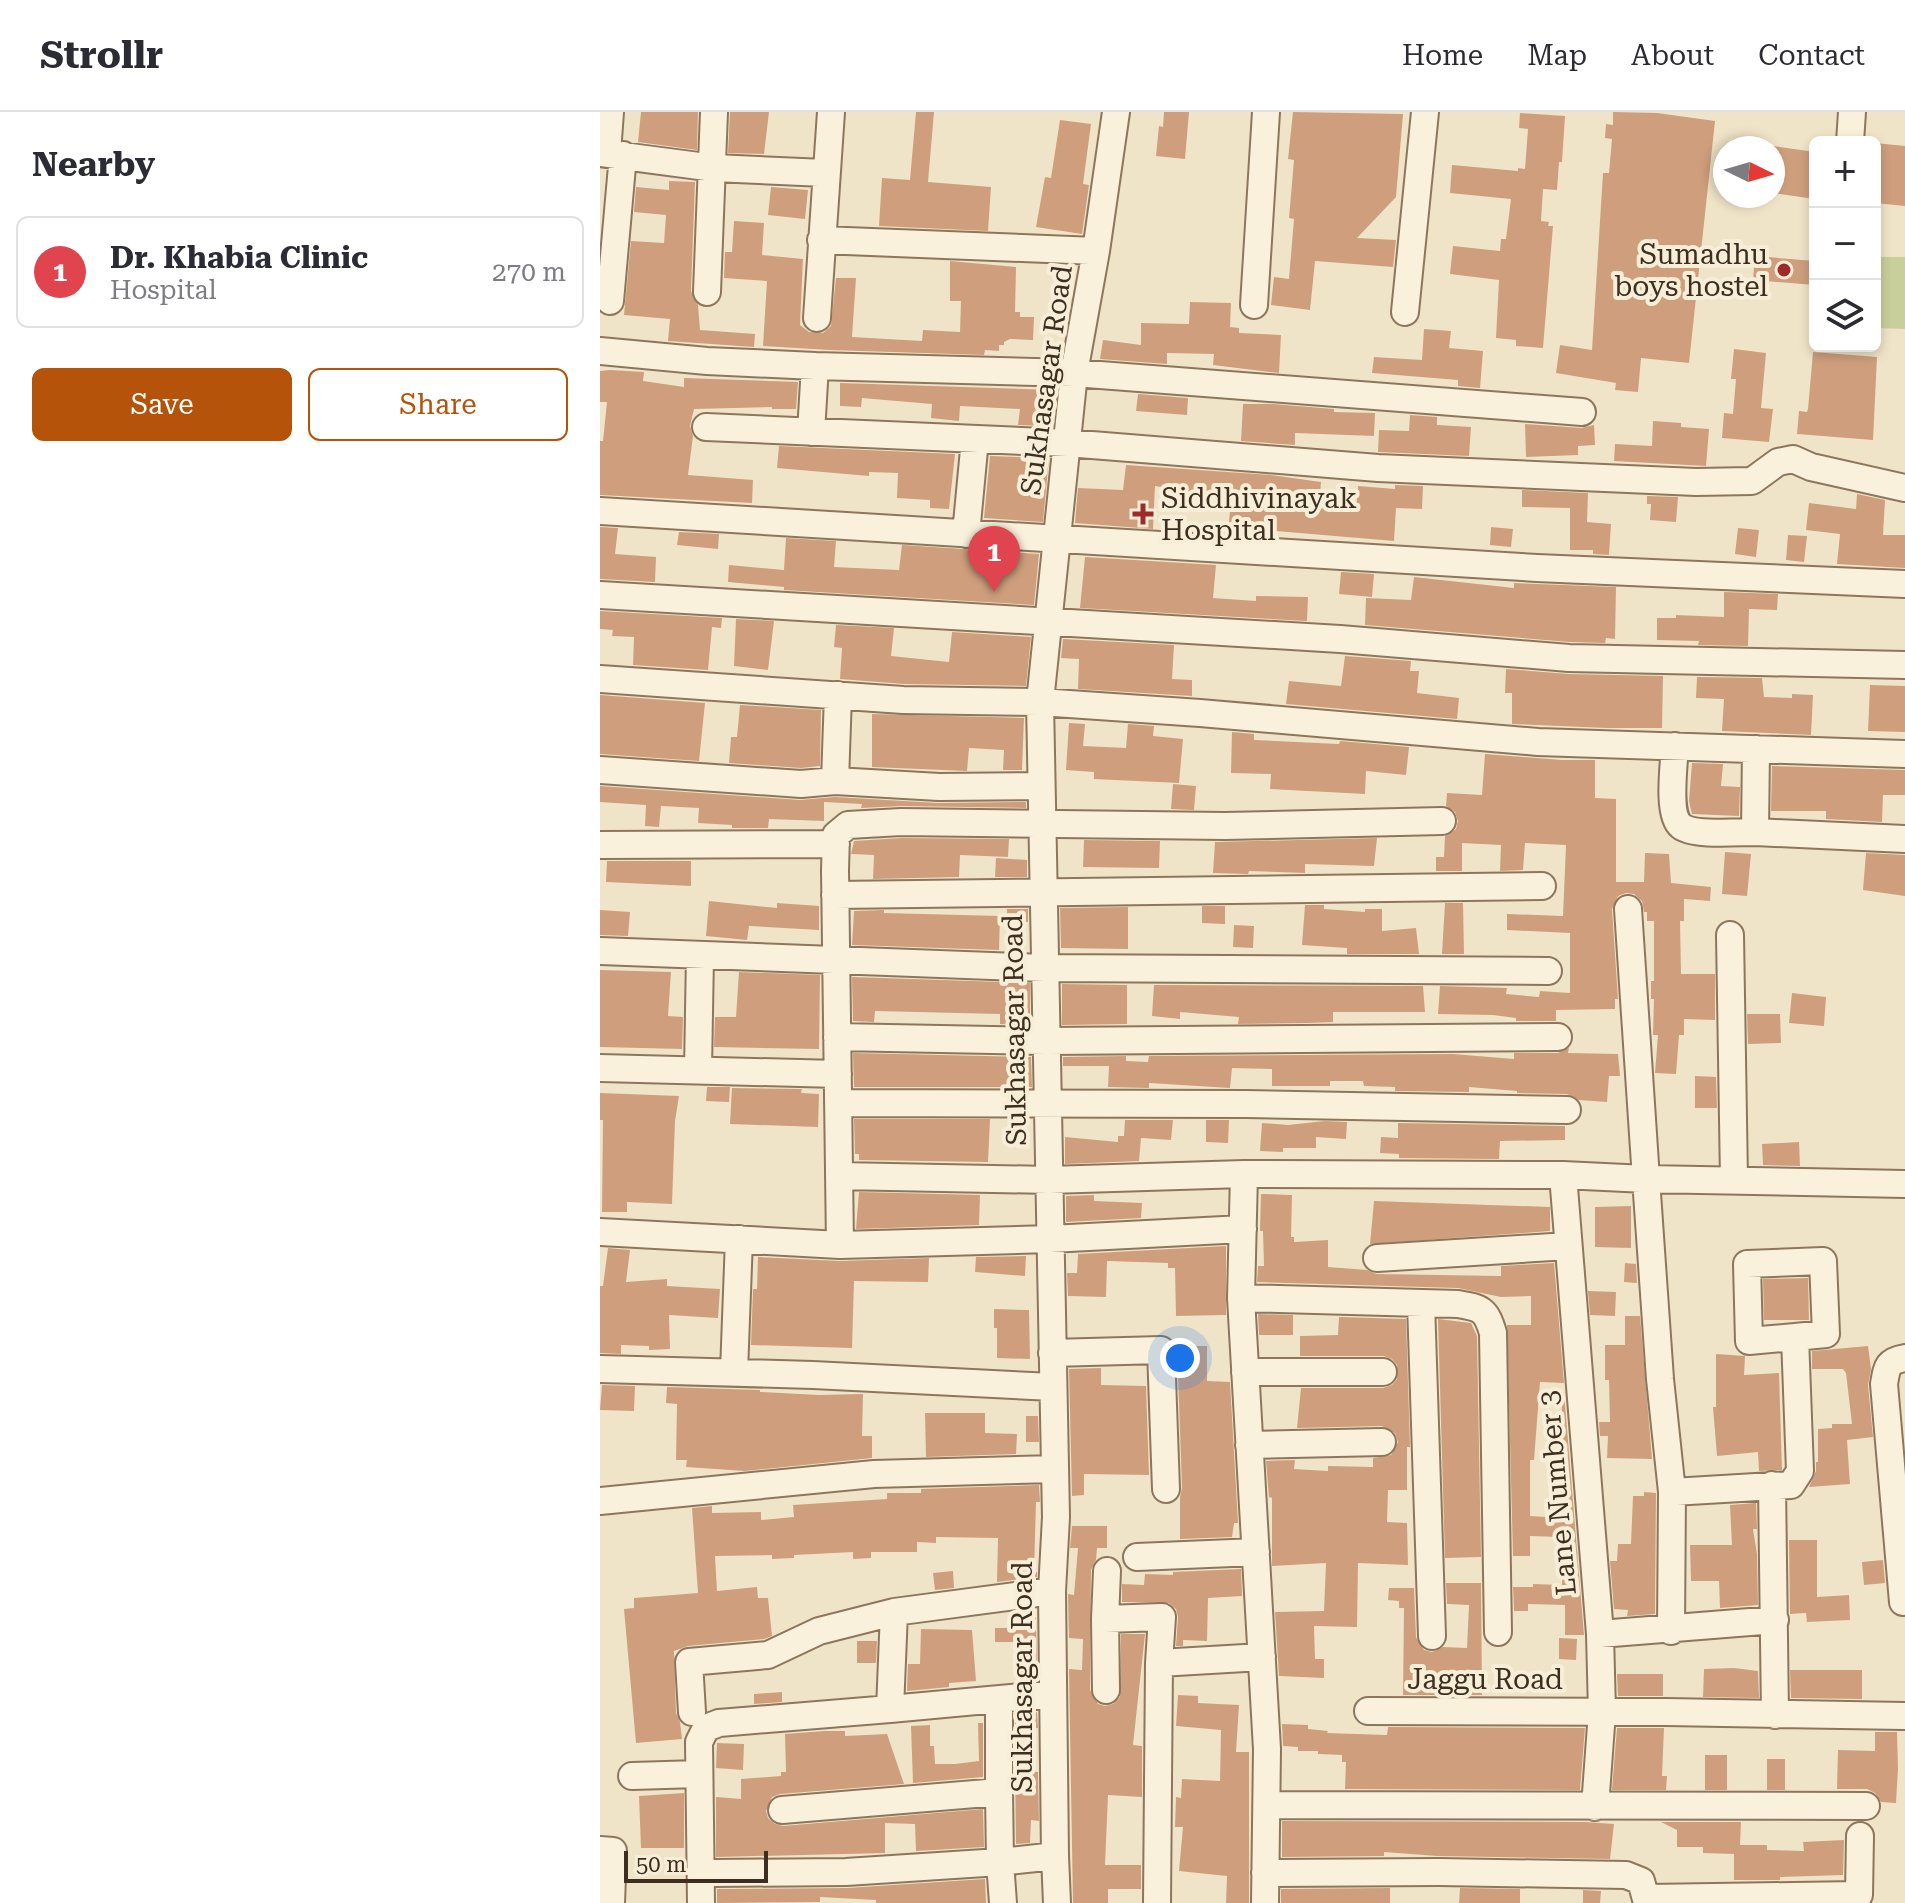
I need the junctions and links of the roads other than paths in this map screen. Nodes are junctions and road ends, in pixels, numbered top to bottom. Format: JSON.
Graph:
{"nodes":[{"id":1,"x":610,"y":112,"type":"edge"},
{"id":2,"x":714,"y":112,"type":"edge"},
{"id":3,"x":831,"y":112,"type":"edge"},
{"id":4,"x":1103,"y":112,"type":"edge"},
{"id":5,"x":1116,"y":112,"type":"edge"},
{"id":6,"x":1266,"y":112,"type":"edge"},
{"id":7,"x":1425,"y":112,"type":"edge"},
{"id":8,"x":1852,"y":112,"type":"edge"},
{"id":9,"x":1850,"y":136,"type":"edge"},
{"id":10,"x":610,"y":154,"type":"edge"},
{"id":11,"x":714,"y":168,"type":"junction"},
{"id":12,"x":825,"y":173,"type":"junction"},
{"id":13,"x":821,"y":240,"type":"junction"},
{"id":14,"x":1096,"y":251,"type":"junction"},
{"id":15,"x":707,"y":292,"type":"dead end"},
{"id":16,"x":610,"y":301,"type":"dead end"},
{"id":17,"x":1254,"y":305,"type":"dead end"},
{"id":18,"x":1405,"y":312,"type":"dead end"},
{"id":19,"x":817,"y":318,"type":"dead end"},
{"id":20,"x":600,"y":351,"type":"edge"},
{"id":21,"x":815,"y":366,"type":"junction"},
{"id":22,"x":1074,"y":373,"type":"junction"},
{"id":23,"x":1582,"y":412,"type":"dead end"},
{"id":24,"x":706,"y":427,"type":"dead end"},
{"id":25,"x":811,"y":432,"type":"junction"},
{"id":26,"x":975,"y":439,"type":"junction"},
{"id":27,"x":1067,"y":443,"type":"junction"},
{"id":28,"x":1905,"y":488,"type":"edge"},
{"id":29,"x":600,"y":511,"type":"edge"},
{"id":30,"x":966,"y":534,"type":"junction"},
{"id":31,"x":1057,"y":539,"type":"junction"},
{"id":32,"x":1905,"y":584,"type":"edge"},
{"id":33,"x":600,"y":595,"type":"edge"},
{"id":34,"x":1048,"y":620,"type":"junction"},
{"id":35,"x":1905,"y":665,"type":"edge"},
{"id":36,"x":600,"y":679,"type":"edge"},
{"id":37,"x":838,"y":695,"type":"junction"},
{"id":38,"x":1040,"y":702,"type":"junction"},
{"id":39,"x":1675,"y":746,"type":"junction"},
{"id":40,"x":1756,"y":749,"type":"junction"},
{"id":41,"x":1905,"y":754,"type":"edge"},
{"id":42,"x":600,"y":770,"type":"edge"},
{"id":43,"x":835,"y":781,"type":"junction"},
{"id":44,"x":1041,"y":786,"type":"junction"},
{"id":45,"x":1442,"y":821,"type":"dead end"},
{"id":46,"x":1042,"y":824,"type":"junction"},
{"id":47,"x":1755,"y":832,"type":"junction"},
{"id":48,"x":1905,"y":839,"type":"edge"},
{"id":49,"x":836,"y":844,"type":"junction"},
{"id":50,"x":600,"y":845,"type":"edge"},
{"id":51,"x":1542,"y":886,"type":"dead end"},
{"id":52,"x":1042,"y":892,"type":"junction"},
{"id":53,"x":835,"y":895,"type":"junction"},
{"id":54,"x":1628,"y":909,"type":"dead end"},
{"id":55,"x":1730,"y":935,"type":"dead end"},
{"id":56,"x":600,"y":951,"type":"edge"},
{"id":57,"x":700,"y":955,"type":"junction"},
{"id":58,"x":836,"y":961,"type":"junction"},
{"id":59,"x":1045,"y":968,"type":"junction"},
{"id":60,"x":1548,"y":971,"type":"dead end"},
{"id":61,"x":837,"y":1037,"type":"junction"},
{"id":62,"x":1558,"y":1037,"type":"dead end"},
{"id":63,"x":1046,"y":1041,"type":"junction"},
{"id":64,"x":600,"y":1068,"type":"edge"},
{"id":65,"x":698,"y":1070,"type":"junction"},
{"id":66,"x":838,"y":1074,"type":"junction"},
{"id":67,"x":838,"y":1103,"type":"junction"},
{"id":68,"x":1047,"y":1103,"type":"junction"},
{"id":69,"x":1567,"y":1110,"type":"dead end"},
{"id":70,"x":1244,"y":1174,"type":"junction"},
{"id":71,"x":1563,"y":1175,"type":"junction"},
{"id":72,"x":839,"y":1176,"type":"junction"},
{"id":73,"x":1646,"y":1179,"type":"junction"},
{"id":74,"x":1049,"y":1180,"type":"junction"},
{"id":75,"x":1734,"y":1180,"type":"junction"},
{"id":76,"x":1905,"y":1184,"type":"edge"},
{"id":77,"x":1243,"y":1229,"type":"junction"},
{"id":78,"x":600,"y":1232,"type":"edge"},
{"id":79,"x":739,"y":1239,"type":"junction"},
{"id":80,"x":1050,"y":1239,"type":"junction"},
{"id":81,"x":840,"y":1245,"type":"junction"},
{"id":82,"x":1568,"y":1246,"type":"junction"},
{"id":83,"x":1377,"y":1258,"type":"dead end"},
{"id":84,"x":1241,"y":1298,"type":"junction"},
{"id":85,"x":1421,"y":1303,"type":"junction"},
{"id":86,"x":1795,"y":1337,"type":"dead end"},
{"id":87,"x":1052,"y":1353,"type":"junction"},
{"id":88,"x":1905,"y":1358,"type":"edge"},
{"id":89,"x":600,"y":1369,"type":"edge"},
{"id":90,"x":734,"y":1372,"type":"junction"},
{"id":91,"x":1245,"y":1372,"type":"junction"},
{"id":92,"x":1383,"y":1372,"type":"dead end"},
{"id":93,"x":1053,"y":1387,"type":"junction"},
{"id":94,"x":1897,"y":1441,"type":"edge"},
{"id":95,"x":1382,"y":1442,"type":"dead end"},
{"id":96,"x":1249,"y":1445,"type":"junction"},
{"id":97,"x":1055,"y":1469,"type":"junction"},
{"id":98,"x":1772,"y":1485,"type":"junction"},
{"id":99,"x":1166,"y":1489,"type":"dead end"},
{"id":100,"x":1672,"y":1492,"type":"junction"},
{"id":101,"x":600,"y":1501,"type":"edge"},
{"id":102,"x":1901,"y":1527,"type":"edge"},
{"id":103,"x":1256,"y":1552,"type":"junction"},
{"id":104,"x":1137,"y":1557,"type":"dead end"},
{"id":105,"x":1107,"y":1571,"type":"dead end"},
{"id":106,"x":1052,"y":1591,"type":"junction"},
{"id":107,"x":1903,"y":1602,"type":"dead end"},
{"id":108,"x":894,"y":1612,"type":"junction"},
{"id":109,"x":1105,"y":1619,"type":"junction"},
{"id":110,"x":1775,"y":1620,"type":"junction"},
{"id":111,"x":1671,"y":1631,"type":"junction"},
{"id":112,"x":1498,"y":1632,"type":"dead end"},
{"id":113,"x":1600,"y":1634,"type":"junction"},
{"id":114,"x":1432,"y":1636,"type":"dead end"},
{"id":115,"x":1262,"y":1657,"type":"junction"},
{"id":116,"x":1159,"y":1663,"type":"junction"},
{"id":117,"x":1106,"y":1690,"type":"dead end"},
{"id":118,"x":1053,"y":1694,"type":"junction"},
{"id":119,"x":999,"y":1699,"type":"junction"},
{"id":120,"x":890,"y":1709,"type":"junction"},
{"id":121,"x":1368,"y":1711,"type":"dead end"},
{"id":122,"x":692,"y":1712,"type":"dead end"},
{"id":123,"x":1602,"y":1712,"type":"junction"},
{"id":124,"x":1775,"y":1715,"type":"junction"},
{"id":125,"x":1905,"y":1716,"type":"edge"},
{"id":126,"x":699,"y":1774,"type":"junction"},
{"id":127,"x":632,"y":1776,"type":"dead end"},
{"id":128,"x":999,"y":1792,"type":"junction"},
{"id":129,"x":1267,"y":1805,"type":"junction"},
{"id":130,"x":1866,"y":1806,"type":"dead end"},
{"id":131,"x":1595,"y":1807,"type":"junction"},
{"id":132,"x":782,"y":1810,"type":"dead end"},
{"id":133,"x":1860,"y":1836,"type":"dead end"},
{"id":134,"x":600,"y":1850,"type":"edge"},
{"id":135,"x":1055,"y":1856,"type":"junction"},
{"id":136,"x":1000,"y":1862,"type":"junction"},
{"id":137,"x":714,"y":1873,"type":"dead end"},
{"id":138,"x":1265,"y":1873,"type":"junction"},
{"id":139,"x":1647,"y":1900,"type":"edge"},
{"id":140,"x":611,"y":1903,"type":"edge"},
{"id":141,"x":701,"y":1903,"type":"edge"},
{"id":142,"x":1003,"y":1903,"type":"edge"},
{"id":143,"x":1057,"y":1903,"type":"edge"},
{"id":144,"x":1157,"y":1903,"type":"edge"},
{"id":145,"x":1265,"y":1903,"type":"edge"}],
"edges":[{"from":1,"to":10,"type":"street"},
{"from":2,"to":11,"type":"street"},
{"from":3,"to":12,"type":"street"},
{"from":4,"to":5,"type":"street"},
{"from":5,"to":14,"type":"street","name":"Sukhasagar Road"},
{"from":6,"to":17,"type":"street"},
{"from":7,"to":18,"type":"street"},
{"from":8,"to":9,"type":"street"},
{"from":10,"to":11,"type":"street"},
{"from":10,"to":16,"type":"street"},
{"from":11,"to":12,"type":"street"},
{"from":11,"to":15,"type":"street"},
{"from":12,"to":13,"type":"street"},
{"from":13,"to":14,"type":"street"},
{"from":13,"to":19,"type":"street"},
{"from":14,"to":22,"type":"street","name":"Sukhasagar Road"},
{"from":20,"to":21,"type":"street"},
{"from":21,"to":22,"type":"street"},
{"from":21,"to":25,"type":"street"},
{"from":22,"to":23,"type":"street"},
{"from":22,"to":27,"type":"street","name":"Sukhasagar Road"},
{"from":24,"to":25,"type":"street"},
{"from":25,"to":26,"type":"street"},
{"from":26,"to":27,"type":"street"},
{"from":26,"to":30,"type":"street"},
{"from":27,"to":28,"type":"street"},
{"from":27,"to":31,"type":"street","name":"Sukhasagar Road"},
{"from":29,"to":30,"type":"street"},
{"from":30,"to":31,"type":"street"},
{"from":31,"to":32,"type":"street"},
{"from":31,"to":34,"type":"street","name":"Sukhasagar Road"},
{"from":33,"to":34,"type":"street"},
{"from":34,"to":35,"type":"street"},
{"from":34,"to":38,"type":"street","name":"Sukhasagar Road"},
{"from":36,"to":37,"type":"street"},
{"from":37,"to":38,"type":"street"},
{"from":37,"to":43,"type":"street"},
{"from":38,"to":39,"type":"street"},
{"from":38,"to":44,"type":"street","name":"Sukhasagar Road"},
{"from":39,"to":40,"type":"street"},
{"from":39,"to":47,"type":"street"},
{"from":40,"to":41,"type":"street"},
{"from":40,"to":47,"type":"street"},
{"from":42,"to":43,"type":"street"},
{"from":43,"to":44,"type":"street"},
{"from":44,"to":46,"type":"street","name":"Sukhasagar Road"},
{"from":45,"to":46,"type":"street"},
{"from":46,"to":49,"type":"street"},
{"from":46,"to":52,"type":"street","name":"Sukhasagar Road"},
{"from":47,"to":48,"type":"street"},
{"from":49,"to":50,"type":"street"},
{"from":49,"to":53,"type":"street"},
{"from":51,"to":52,"type":"street"},
{"from":52,"to":53,"type":"street"},
{"from":52,"to":59,"type":"street","name":"Sukhasagar Road"},
{"from":53,"to":58,"type":"street"},
{"from":54,"to":73,"type":"street"},
{"from":55,"to":75,"type":"street"},
{"from":56,"to":57,"type":"street"},
{"from":57,"to":58,"type":"street"},
{"from":57,"to":65,"type":"street"},
{"from":58,"to":59,"type":"street"},
{"from":58,"to":61,"type":"street"},
{"from":59,"to":60,"type":"street"},
{"from":59,"to":63,"type":"street","name":"Sukhasagar Road"},
{"from":61,"to":63,"type":"street"},
{"from":61,"to":66,"type":"street"},
{"from":62,"to":63,"type":"street"},
{"from":63,"to":68,"type":"street","name":"Sukhasagar Road"},
{"from":64,"to":65,"type":"street"},
{"from":65,"to":66,"type":"street"},
{"from":66,"to":67,"type":"street"},
{"from":67,"to":68,"type":"street"},
{"from":67,"to":72,"type":"street"},
{"from":68,"to":69,"type":"street"},
{"from":68,"to":74,"type":"street","name":"Sukhasagar Road"},
{"from":70,"to":71,"type":"street"},
{"from":70,"to":74,"type":"street"},
{"from":70,"to":77,"type":"street"},
{"from":71,"to":73,"type":"street"},
{"from":71,"to":82,"type":"street","name":"Lane Number 3"},
{"from":72,"to":74,"type":"street"},
{"from":72,"to":81,"type":"street"},
{"from":73,"to":75,"type":"street"},
{"from":73,"to":100,"type":"street"},
{"from":74,"to":80,"type":"street","name":"Sukhasagar Road"},
{"from":75,"to":76,"type":"street"},
{"from":77,"to":80,"type":"street"},
{"from":77,"to":84,"type":"street"},
{"from":78,"to":79,"type":"street"},
{"from":79,"to":81,"type":"street"},
{"from":79,"to":90,"type":"street"},
{"from":80,"to":81,"type":"street"},
{"from":80,"to":87,"type":"street","name":"Sukhasagar Road"},
{"from":82,"to":83,"type":"street"},
{"from":82,"to":113,"type":"street","name":"Lane Number 3"},
{"from":84,"to":85,"type":"street"},
{"from":84,"to":91,"type":"street"},
{"from":85,"to":112,"type":"street"},
{"from":85,"to":114,"type":"street"},
{"from":86,"to":98,"type":"street"},
{"from":87,"to":93,"type":"street","name":"Sukhasagar Road"},
{"from":87,"to":99,"type":"street"},
{"from":88,"to":94,"type":"street"},
{"from":89,"to":90,"type":"street"},
{"from":90,"to":93,"type":"street"},
{"from":91,"to":92,"type":"street"},
{"from":91,"to":96,"type":"street"},
{"from":93,"to":97,"type":"street","name":"Sukhasagar Road"},
{"from":94,"to":102,"type":"street"},
{"from":95,"to":96,"type":"street"},
{"from":96,"to":103,"type":"street"},
{"from":97,"to":101,"type":"street"},
{"from":97,"to":106,"type":"street","name":"Sukhasagar Road"},
{"from":98,"to":100,"type":"street"},
{"from":98,"to":110,"type":"street"},
{"from":100,"to":111,"type":"street"},
{"from":102,"to":107,"type":"street"},
{"from":103,"to":104,"type":"street"},
{"from":103,"to":115,"type":"street"},
{"from":105,"to":109,"type":"street"},
{"from":106,"to":108,"type":"street"},
{"from":106,"to":118,"type":"street","name":"Sukhasagar Road"},
{"from":108,"to":120,"type":"street"},
{"from":108,"to":122,"type":"street"},
{"from":109,"to":116,"type":"street"},
{"from":109,"to":117,"type":"street"},
{"from":110,"to":111,"type":"street"},
{"from":110,"to":124,"type":"street"},
{"from":111,"to":113,"type":"street"},
{"from":113,"to":123,"type":"street","name":"Lane Number 3"},
{"from":115,"to":116,"type":"street"},
{"from":115,"to":129,"type":"street"},
{"from":116,"to":144,"type":"street"},
{"from":118,"to":119,"type":"street"},
{"from":118,"to":135,"type":"street","name":"Sukhasagar Road"},
{"from":119,"to":120,"type":"street"},
{"from":119,"to":128,"type":"street"},
{"from":120,"to":126,"type":"street"},
{"from":121,"to":123,"type":"street","name":"Jaggu Road"},
{"from":123,"to":124,"type":"street","name":"Jaggu Road"},
{"from":123,"to":131,"type":"street","name":"Lane Number 3"},
{"from":124,"to":125,"type":"street","name":"Jaggu Road"},
{"from":126,"to":127,"type":"street"},
{"from":126,"to":141,"type":"street"},
{"from":128,"to":132,"type":"street"},
{"from":128,"to":136,"type":"street"},
{"from":129,"to":131,"type":"street"},
{"from":129,"to":138,"type":"street"},
{"from":130,"to":131,"type":"street"},
{"from":133,"to":139,"type":"street"},
{"from":134,"to":140,"type":"street"},
{"from":135,"to":136,"type":"street"},
{"from":135,"to":143,"type":"street","name":"Sukhasagar Road"},
{"from":136,"to":137,"type":"street"},
{"from":136,"to":142,"type":"street"},
{"from":138,"to":139,"type":"street"},
{"from":138,"to":145,"type":"street"}]}
